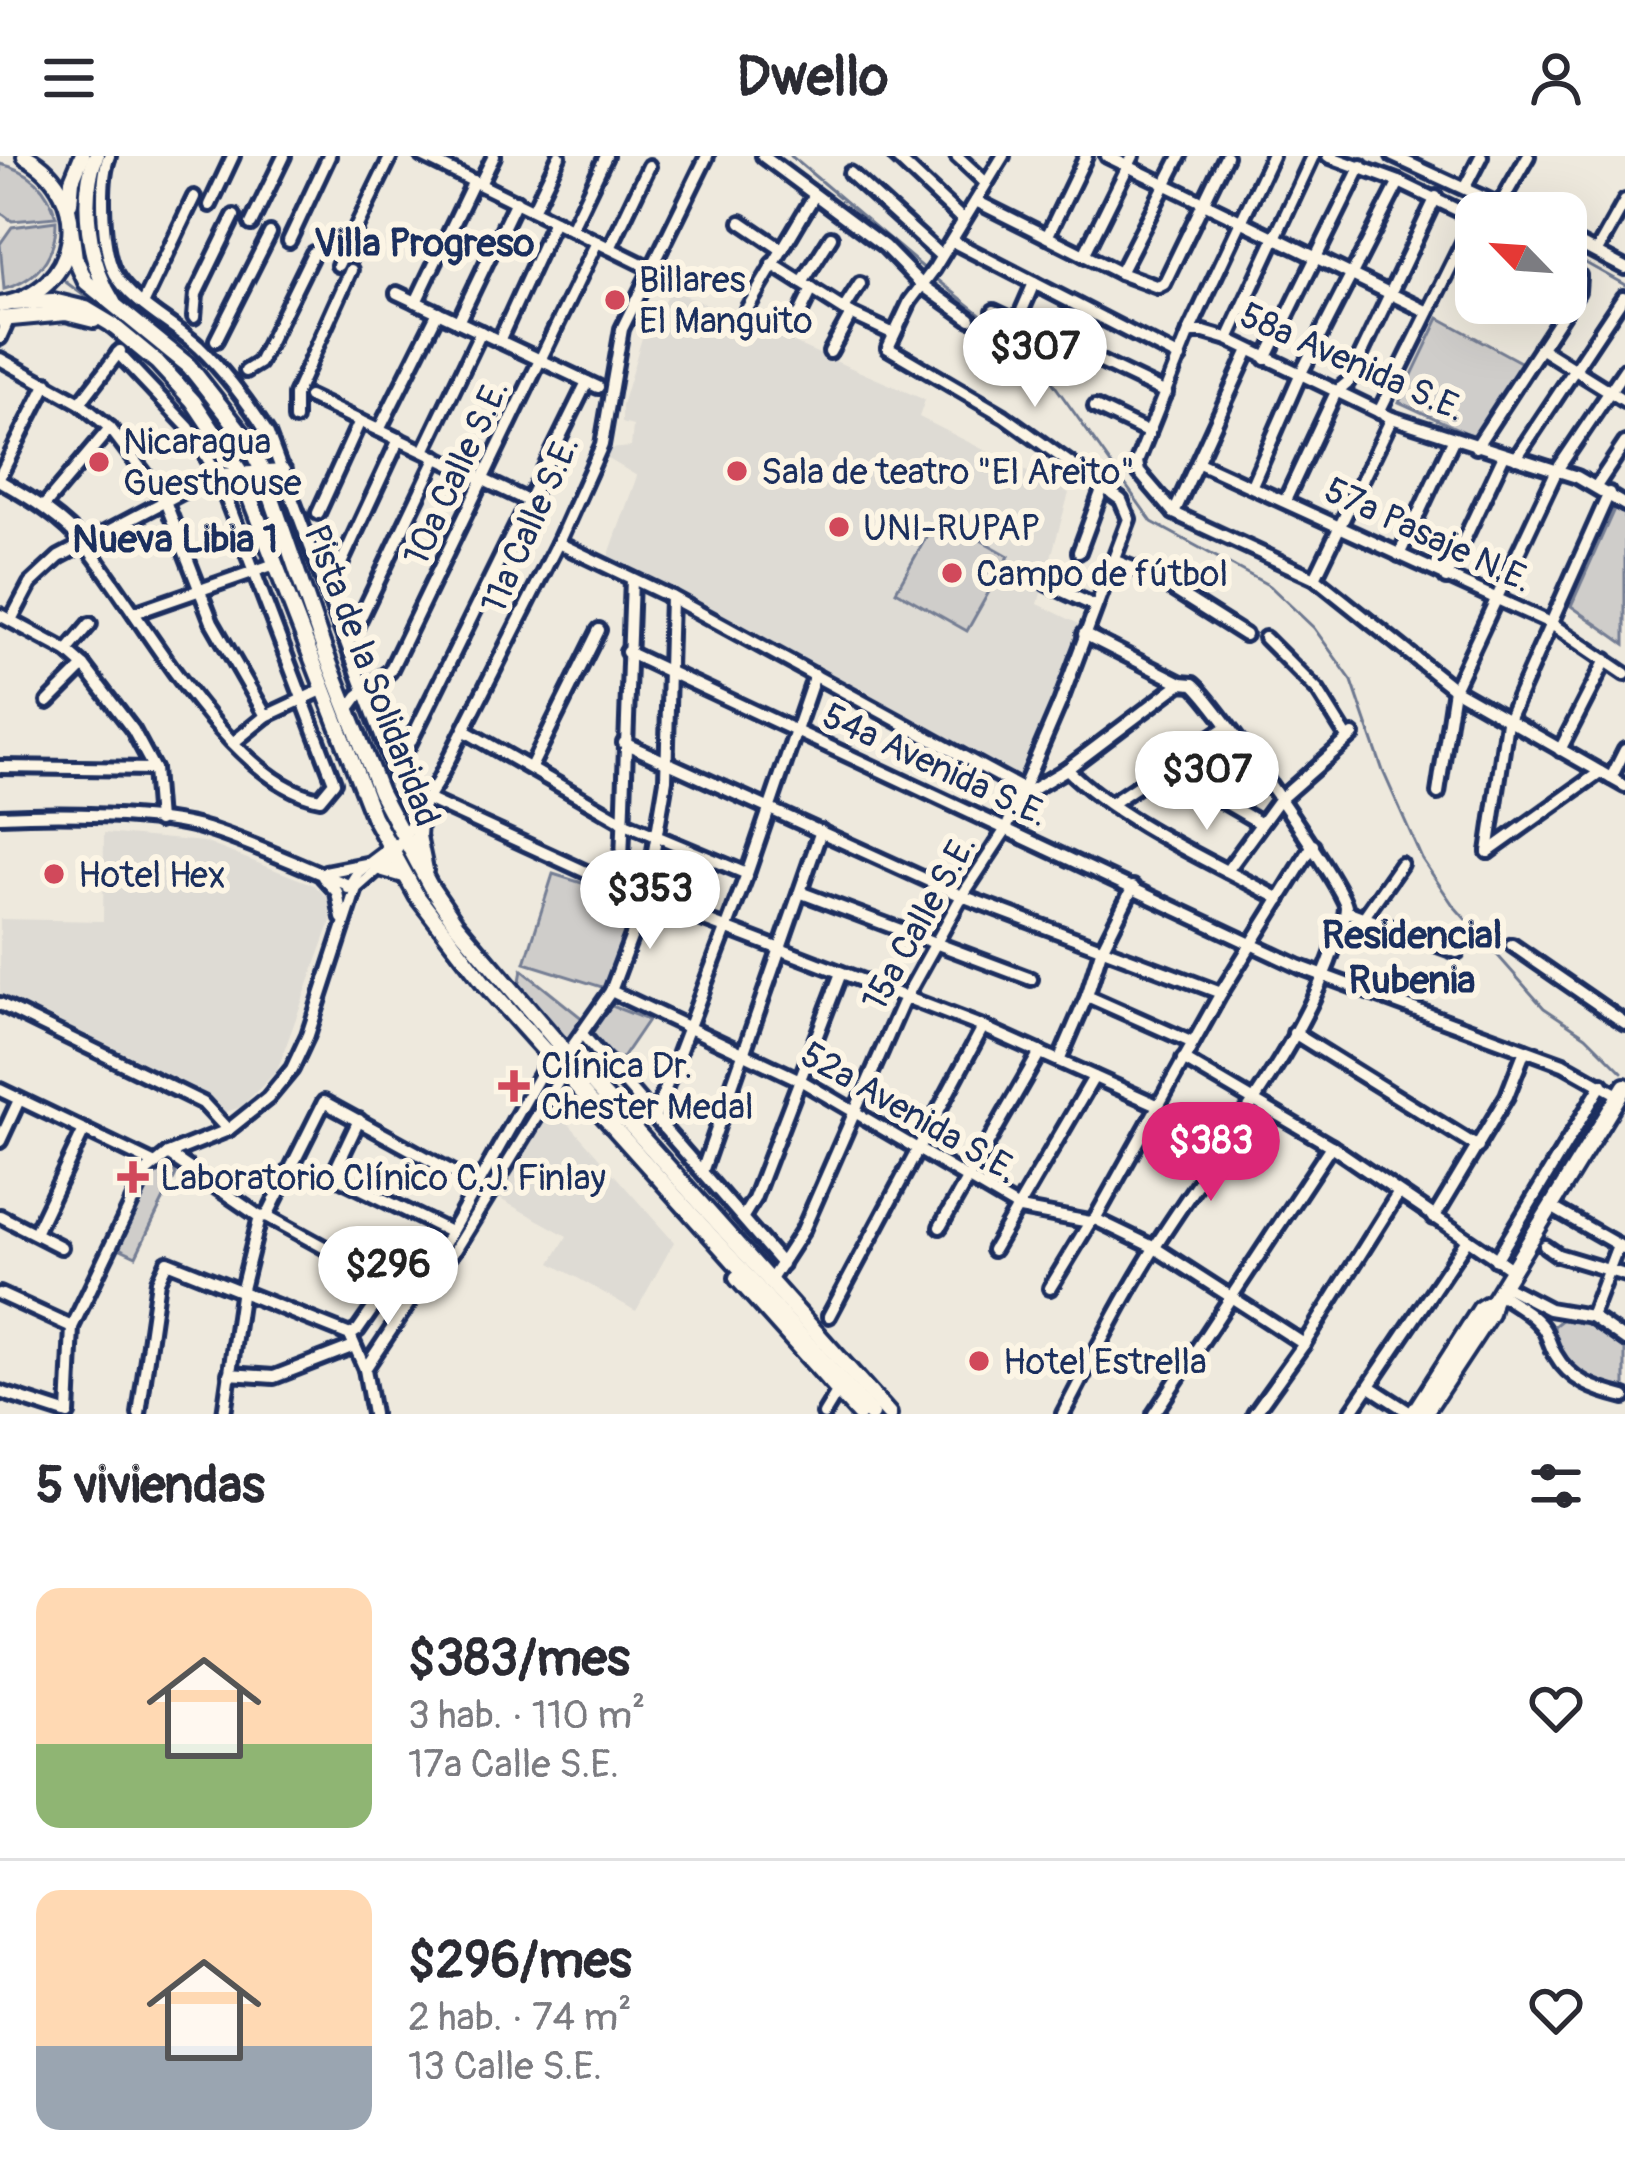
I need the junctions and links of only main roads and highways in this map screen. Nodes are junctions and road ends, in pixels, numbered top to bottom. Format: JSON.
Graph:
{"nodes":[{"id":1,"x":25,"y":156,"type":"edge"},
{"id":2,"x":82,"y":156,"type":"edge"},
{"id":3,"x":96,"y":156,"type":"edge"},
{"id":4,"x":69,"y":208,"type":"junction"},
{"id":5,"x":71,"y":228,"type":"junction"},
{"id":6,"x":6,"y":311,"type":"edge"},
{"id":7,"x":115,"y":317,"type":"junction"},
{"id":8,"x":424,"y":804,"type":"road end"},
{"id":9,"x":384,"y":855,"type":"junction"},
{"id":10,"x":430,"y":886,"type":"junction"},
{"id":11,"x":559,"y":1055,"type":"junction"},
{"id":12,"x":1622,"y":1091,"type":"edge"},
{"id":13,"x":724,"y":1252,"type":"junction"},
{"id":14,"x":1498,"y":1293,"type":"junction"},
{"id":15,"x":787,"y":1300,"type":"junction"},
{"id":16,"x":859,"y":1414,"type":"edge"},
{"id":17,"x":871,"y":1414,"type":"edge"},
{"id":18,"x":890,"y":1414,"type":"edge"},
{"id":19,"x":901,"y":1414,"type":"edge"},
{"id":20,"x":1413,"y":1414,"type":"edge"},
{"id":21,"x":1424,"y":1414,"type":"edge"}],
"edges":[{"from":1,"to":4,"type":"main road"},
{"from":2,"to":4,"type":"main road"},
{"from":3,"to":7,"type":"main road"},
{"from":4,"to":5,"type":"main road","name":"Pista de la Solidaridad"},
{"from":5,"to":6,"type":"main road"},
{"from":5,"to":7,"type":"main road","name":"Pista de la Solidaridad"},
{"from":6,"to":7,"type":"main road"},
{"from":7,"to":9,"type":"main road","name":"Pista de la Solidaridad"},
{"from":7,"to":9,"type":"main road","name":"Pista de la Solidaridad"},
{"from":8,"to":10,"type":"main road"},
{"from":9,"to":10,"type":"main road","name":"Pista de la Solidaridad"},
{"from":9,"to":11,"type":"main road","name":"Pista de la Solidaridad"},
{"from":10,"to":11,"type":"main road","name":"Pista de la Solidaridad"},
{"from":11,"to":13,"type":"main road","name":"Pista de la Solidaridad"},
{"from":11,"to":15,"type":"main road","name":"Pista de la Solidaridad"},
{"from":12,"to":14,"type":"main road"},
{"from":13,"to":16,"type":"main road"},
{"from":13,"to":17,"type":"main road","name":"Pista de la Solidaridad"},
{"from":14,"to":20,"type":"main road"},
{"from":14,"to":21,"type":"main road"},
{"from":15,"to":18,"type":"main road","name":"Pista de la Solidaridad"},
{"from":15,"to":19,"type":"main road","name":"Pista de la Solidaridad"}]}
